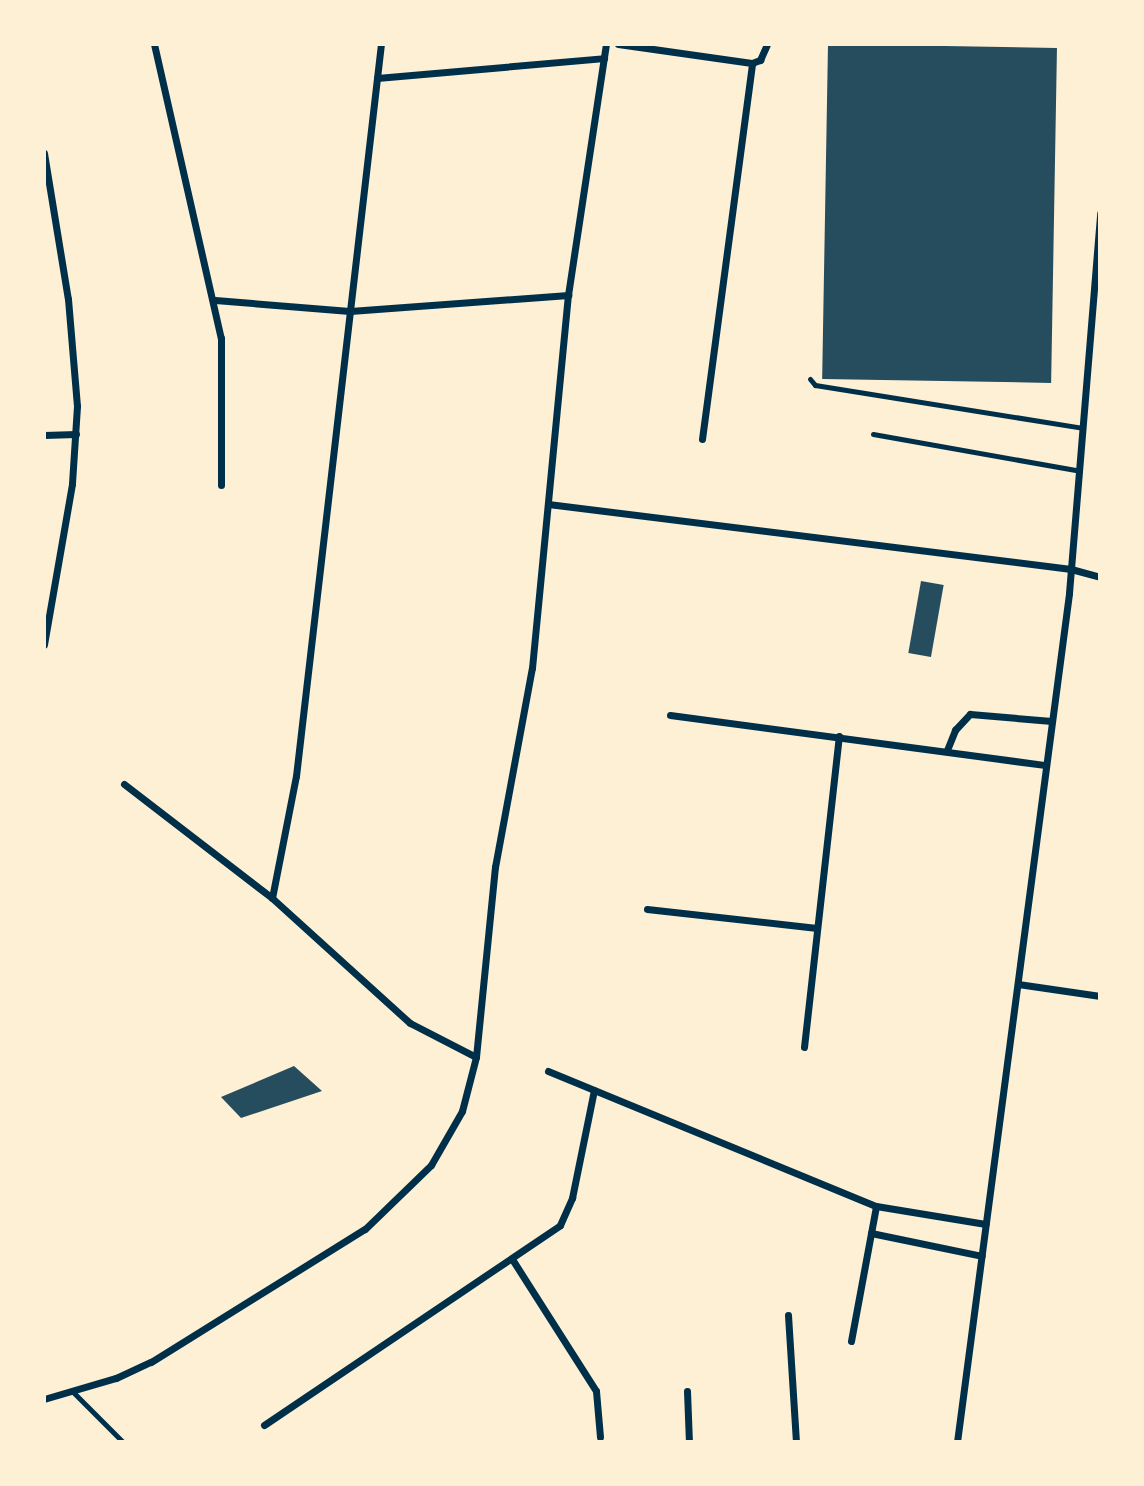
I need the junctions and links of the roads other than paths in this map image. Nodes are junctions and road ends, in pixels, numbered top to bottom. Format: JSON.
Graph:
{"nodes":[{"id":1,"x":154,"y":44,"type":"edge"},
{"id":2,"x":381,"y":44,"type":"edge"},
{"id":3,"x":606,"y":44,"type":"edge"},
{"id":4,"x":618,"y":44,"type":"edge"},
{"id":5,"x":767,"y":44,"type":"edge"},
{"id":6,"x":604,"y":58,"type":"junction"},
{"id":7,"x":752,"y":63,"type":"junction"},
{"id":8,"x":377,"y":78,"type":"junction"},
{"id":9,"x":44,"y":153,"type":"edge"},
{"id":10,"x":1100,"y":213,"type":"edge"},
{"id":11,"x":568,"y":295,"type":"junction"},
{"id":12,"x":215,"y":300,"type":"junction"},
{"id":13,"x":350,"y":312,"type":"junction"},
{"id":14,"x":810,"y":379,"type":"dead end"},
{"id":15,"x":1083,"y":428,"type":"junction"},
{"id":16,"x":76,"y":434,"type":"junction"},
{"id":17,"x":873,"y":434,"type":"dead end"},
{"id":18,"x":44,"y":435,"type":"edge"},
{"id":19,"x":702,"y":439,"type":"dead end"},
{"id":20,"x":1080,"y":471,"type":"junction"},
{"id":21,"x":221,"y":485,"type":"dead end"},
{"id":22,"x":548,"y":504,"type":"junction"},
{"id":23,"x":1071,"y":569,"type":"junction"},
{"id":24,"x":1100,"y":577,"type":"edge"},
{"id":25,"x":44,"y":645,"type":"edge"},
{"id":26,"x":670,"y":715,"type":"dead end"},
{"id":27,"x":1052,"y":721,"type":"junction"},
{"id":28,"x":838,"y":736,"type":"junction"},
{"id":29,"x":947,"y":750,"type":"junction"},
{"id":30,"x":1046,"y":765,"type":"junction"},
{"id":31,"x":124,"y":784,"type":"dead end"},
{"id":32,"x":272,"y":898,"type":"junction"},
{"id":33,"x":646,"y":909,"type":"dead end"},
{"id":34,"x":817,"y":928,"type":"junction"},
{"id":35,"x":1018,"y":984,"type":"junction"},
{"id":36,"x":1100,"y":996,"type":"edge"},
{"id":37,"x":804,"y":1047,"type":"dead end"},
{"id":38,"x":476,"y":1056,"type":"junction"},
{"id":39,"x":548,"y":1071,"type":"dead end"},
{"id":40,"x":594,"y":1090,"type":"junction"},
{"id":41,"x":876,"y":1206,"type":"junction"},
{"id":42,"x":986,"y":1224,"type":"junction"},
{"id":43,"x":871,"y":1233,"type":"junction"},
{"id":44,"x":982,"y":1255,"type":"junction"},
{"id":45,"x":512,"y":1259,"type":"junction"},
{"id":46,"x":788,"y":1315,"type":"dead end"},
{"id":47,"x":851,"y":1341,"type":"dead end"},
{"id":48,"x":72,"y":1391,"type":"junction"},
{"id":49,"x":687,"y":1391,"type":"dead end"},
{"id":50,"x":44,"y":1399,"type":"edge"},
{"id":51,"x":264,"y":1425,"type":"dead end"},
{"id":52,"x":600,"y":1437,"type":"dead end"},
{"id":53,"x":123,"y":1442,"type":"edge"},
{"id":54,"x":689,"y":1442,"type":"edge"},
{"id":55,"x":796,"y":1442,"type":"edge"},
{"id":56,"x":957,"y":1442,"type":"edge"}],
"edges":[{"from":1,"to":12,"type":"street"},
{"from":2,"to":8,"type":"street"},
{"from":3,"to":6,"type":"street"},
{"from":4,"to":7,"type":"street"},
{"from":5,"to":7,"type":"street"},
{"from":6,"to":8,"type":"street"},
{"from":6,"to":11,"type":"street"},
{"from":7,"to":19,"type":"street"},
{"from":8,"to":13,"type":"street"},
{"from":9,"to":16,"type":"street"},
{"from":10,"to":15,"type":"street"},
{"from":11,"to":13,"type":"street"},
{"from":11,"to":22,"type":"street"},
{"from":12,"to":13,"type":"street"},
{"from":12,"to":21,"type":"street"},
{"from":13,"to":32,"type":"street"},
{"from":14,"to":15,"type":"lane"},
{"from":15,"to":20,"type":"street"},
{"from":16,"to":18,"type":"street"},
{"from":16,"to":25,"type":"street"},
{"from":17,"to":20,"type":"lane"},
{"from":20,"to":23,"type":"street"},
{"from":22,"to":23,"type":"street"},
{"from":22,"to":38,"type":"street"},
{"from":23,"to":24,"type":"street"},
{"from":23,"to":27,"type":"street"},
{"from":26,"to":28,"type":"street"},
{"from":27,"to":29,"type":"street"},
{"from":27,"to":30,"type":"street"},
{"from":28,"to":29,"type":"street"},
{"from":28,"to":34,"type":"street"},
{"from":29,"to":30,"type":"street"},
{"from":30,"to":35,"type":"street"},
{"from":31,"to":32,"type":"street"},
{"from":32,"to":38,"type":"street"},
{"from":33,"to":34,"type":"street"},
{"from":34,"to":37,"type":"street"},
{"from":35,"to":36,"type":"street"},
{"from":35,"to":42,"type":"street"},
{"from":38,"to":48,"type":"street"},
{"from":39,"to":40,"type":"street"},
{"from":40,"to":41,"type":"street"},
{"from":40,"to":45,"type":"street"},
{"from":41,"to":42,"type":"street"},
{"from":41,"to":43,"type":"street"},
{"from":42,"to":44,"type":"street"},
{"from":43,"to":44,"type":"street"},
{"from":43,"to":47,"type":"street"},
{"from":44,"to":56,"type":"street"},
{"from":45,"to":51,"type":"street"},
{"from":45,"to":52,"type":"street"},
{"from":46,"to":55,"type":"street"},
{"from":48,"to":50,"type":"street"},
{"from":48,"to":53,"type":"lane"},
{"from":49,"to":54,"type":"street"}]}
